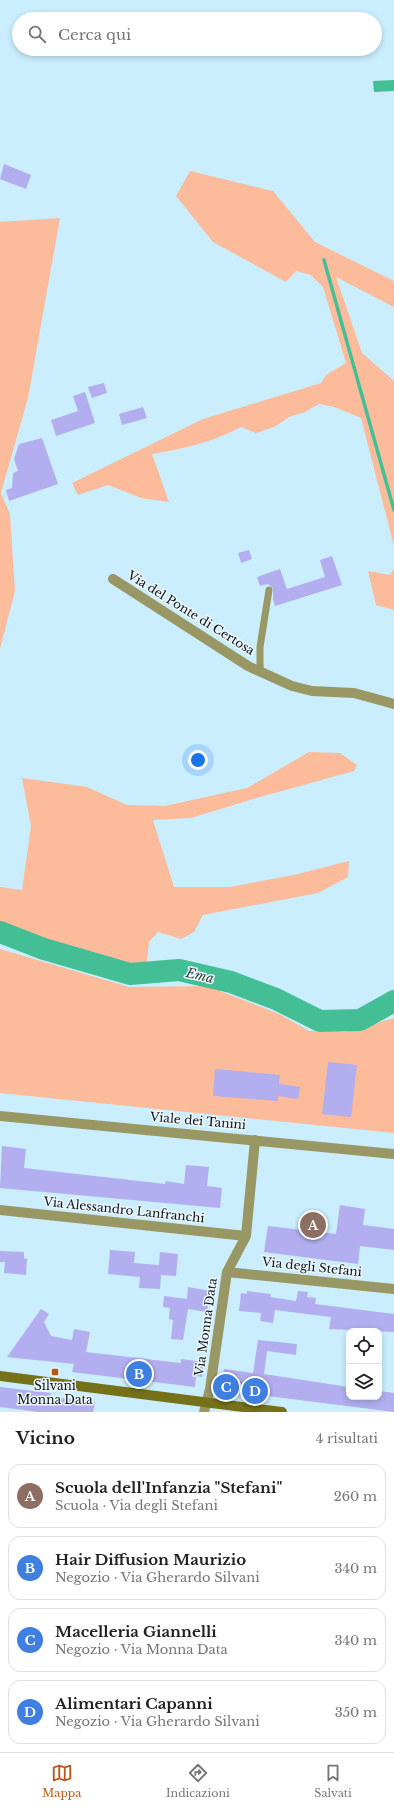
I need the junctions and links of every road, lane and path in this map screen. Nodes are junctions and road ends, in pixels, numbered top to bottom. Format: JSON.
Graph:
{"nodes":[{"id":1,"x":113,"y":579,"type":"dead end"},
{"id":2,"x":269,"y":590,"type":"dead end"},
{"id":3,"x":260,"y":670,"type":"junction"},
{"id":4,"x":394,"y":704,"type":"edge"},
{"id":5,"x":0,"y":1116,"type":"edge"},
{"id":6,"x":256,"y":1140,"type":"junction"},
{"id":7,"x":394,"y":1154,"type":"edge"},
{"id":8,"x":0,"y":1210,"type":"edge"},
{"id":9,"x":246,"y":1236,"type":"junction"},
{"id":10,"x":226,"y":1272,"type":"junction"},
{"id":11,"x":394,"y":1289,"type":"edge"},
{"id":12,"x":0,"y":1376,"type":"edge"},
{"id":13,"x":205,"y":1407,"type":"edge"},
{"id":14,"x":282,"y":1412,"type":"edge"}],
"edges":[{"from":1,"to":3,"type":"street","name":"Via del Ponte di Certosa"},
{"from":2,"to":3,"type":"lane"},
{"from":3,"to":4,"type":"street","name":"Via del Ponte di Certosa"},
{"from":5,"to":6,"type":"street","name":"Viale dei Tanini"},
{"from":6,"to":7,"type":"street","name":"Viale dei Tanini"},
{"from":6,"to":9,"type":"street","name":"Via Monna Data"},
{"from":8,"to":9,"type":"street","name":"Via Alessandro Lanfranchi"},
{"from":9,"to":10,"type":"street","name":"Via Monna Data"},
{"from":10,"to":11,"type":"street","name":"Via degli Stefani"},
{"from":10,"to":13,"type":"street","name":"Via Monna Data"},
{"from":12,"to":13,"type":"main road"},
{"from":13,"to":14,"type":"main road"}]}
